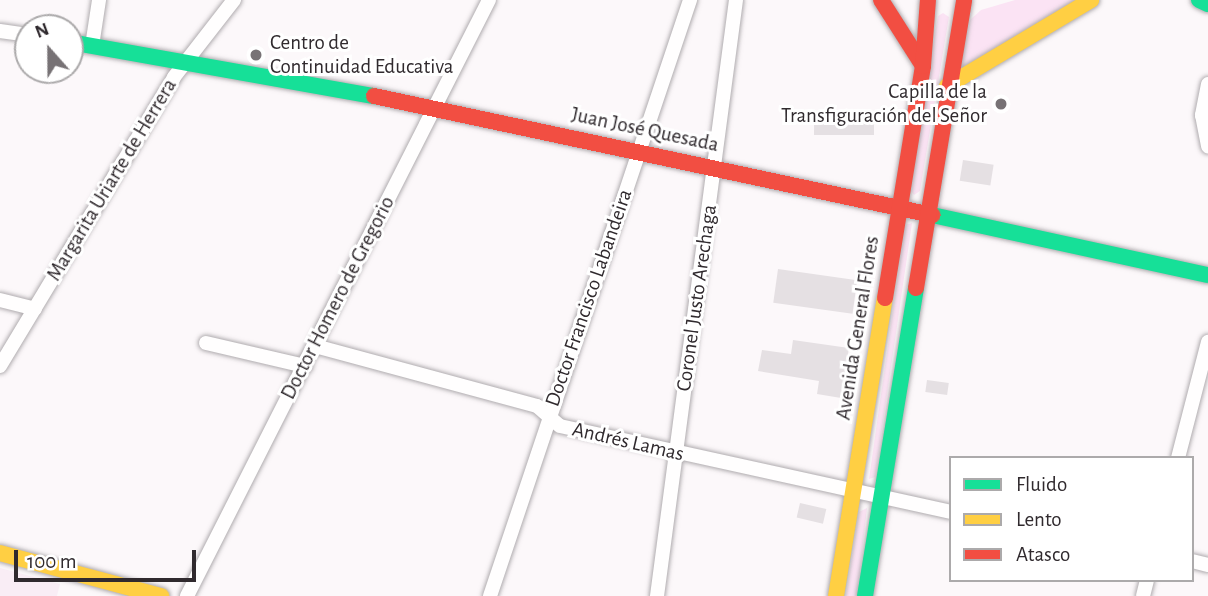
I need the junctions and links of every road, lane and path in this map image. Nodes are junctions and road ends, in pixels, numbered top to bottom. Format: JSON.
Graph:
{"nodes":[{"id":1,"x":99,"y":0,"type":"edge"},
{"id":2,"x":234,"y":0,"type":"edge"},
{"id":3,"x":489,"y":0,"type":"edge"},
{"id":4,"x":690,"y":0,"type":"edge"},
{"id":5,"x":736,"y":0,"type":"edge"},
{"id":6,"x":881,"y":0,"type":"edge"},
{"id":7,"x":928,"y":0,"type":"edge"},
{"id":8,"x":964,"y":0,"type":"edge"},
{"id":9,"x":1091,"y":0,"type":"edge"},
{"id":10,"x":1199,"y":0,"type":"edge"},
{"id":11,"x":1208,"y":4,"type":"edge"},
{"id":12,"x":84,"y":45,"type":"edge"},
{"id":13,"x":92,"y":46,"type":"junction"},
{"id":14,"x":185,"y":63,"type":"junction"},
{"id":15,"x":923,"y":66,"type":"junction"},
{"id":16,"x":1208,"y":84,"type":"edge"},
{"id":17,"x":947,"y":86,"type":"junction"},
{"id":18,"x":434,"y":107,"type":"junction"},
{"id":19,"x":1208,"y":146,"type":"edge"},
{"id":20,"x":639,"y":150,"type":"junction"},
{"id":21,"x":714,"y":165,"type":"junction"},
{"id":22,"x":898,"y":208,"type":"junction"},
{"id":23,"x":927,"y":215,"type":"junction"},
{"id":24,"x":1208,"y":275,"type":"edge"},
{"id":25,"x":0,"y":300,"type":"edge"},
{"id":26,"x":35,"y":309,"type":"junction"},
{"id":27,"x":1208,"y":342,"type":"edge"},
{"id":28,"x":206,"y":343,"type":"dead end"},
{"id":29,"x":315,"y":346,"type":"junction"},
{"id":30,"x":1206,"y":360,"type":"edge"},
{"id":31,"x":0,"y":366,"type":"edge"},
{"id":32,"x":304,"y":366,"type":"junction"},
{"id":33,"x":549,"y":417,"type":"junction"},
{"id":34,"x":676,"y":454,"type":"junction"},
{"id":35,"x":1179,"y":456,"type":"edge"},
{"id":36,"x":853,"y":491,"type":"junction"},
{"id":37,"x":880,"y":497,"type":"junction"},
{"id":38,"x":949,"y":512,"type":"edge"},
{"id":39,"x":0,"y":553,"type":"edge"},
{"id":40,"x":162,"y":596,"type":"edge"},
{"id":41,"x":187,"y":596,"type":"edge"},
{"id":42,"x":490,"y":596,"type":"edge"},
{"id":43,"x":657,"y":596,"type":"edge"},
{"id":44,"x":836,"y":596,"type":"edge"},
{"id":45,"x":865,"y":596,"type":"edge"}],
"edges":[{"from":1,"to":13,"type":"street"},
{"from":2,"to":14,"type":"street","name":"Margarita Uriarte de Herrera"},
{"from":3,"to":18,"type":"street","name":"Doctor Homero de Gregorio"},
{"from":4,"to":20,"type":"street","name":"Doctor Francisco Labandeira"},
{"from":5,"to":21,"type":"street","name":"Coronel Justo Arechaga"},
{"from":6,"to":15,"type":"main road"},
{"from":7,"to":15,"type":"main road","name":"Avenida General Flores"},
{"from":8,"to":17,"type":"main road"},
{"from":9,"to":17,"type":"main road"},
{"from":10,"to":11,"type":"main road"},
{"from":12,"to":13,"type":"main road","name":"Juan José Quesada"},
{"from":13,"to":14,"type":"main road","name":"Juan José Quesada"},
{"from":14,"to":18,"type":"main road","name":"Juan José Quesada"},
{"from":14,"to":26,"type":"street","name":"Margarita Uriarte de Herrera"},
{"from":15,"to":22,"type":"main road","name":"Avenida General Flores"},
{"from":16,"to":19,"type":"street"},
{"from":17,"to":23,"type":"main road"},
{"from":18,"to":20,"type":"main road","name":"Juan José Quesada"},
{"from":18,"to":29,"type":"street","name":"Doctor Homero de Gregorio"},
{"from":20,"to":21,"type":"main road","name":"Juan José Quesada"},
{"from":20,"to":33,"type":"street","name":"Doctor Francisco Labandeira"},
{"from":21,"to":22,"type":"main road","name":"Juan José Quesada"},
{"from":21,"to":34,"type":"street","name":"Coronel Justo Arechaga"},
{"from":22,"to":23,"type":"main road","name":"Juan José Quesada"},
{"from":22,"to":36,"type":"main road","name":"Avenida General Flores"},
{"from":23,"to":24,"type":"main road","name":"Juan José Quesada"},
{"from":23,"to":37,"type":"main road"},
{"from":25,"to":26,"type":"street"},
{"from":26,"to":31,"type":"street","name":"Margarita Uriarte de Herrera"},
{"from":27,"to":30,"type":"street"},
{"from":28,"to":32,"type":"street"},
{"from":29,"to":32,"type":"street","name":"Doctor Homero de Gregorio"},
{"from":29,"to":33,"type":"street","name":"Andrés Lamas"},
{"from":30,"to":35,"type":"street"},
{"from":32,"to":41,"type":"street","name":"Doctor Homero de Gregorio"},
{"from":33,"to":34,"type":"street","name":"Andrés Lamas"},
{"from":33,"to":42,"type":"street","name":"Doctor Francisco Labandeira"},
{"from":34,"to":36,"type":"street","name":"Andrés Lamas"},
{"from":34,"to":43,"type":"street","name":"Coronel Justo Arechaga"},
{"from":36,"to":37,"type":"street","name":"Andrés Lamas"},
{"from":36,"to":44,"type":"main road","name":"Avenida General Flores"},
{"from":37,"to":38,"type":"street","name":"Andrés Lamas"},
{"from":37,"to":45,"type":"main road"},
{"from":39,"to":40,"type":"main road"}]}
